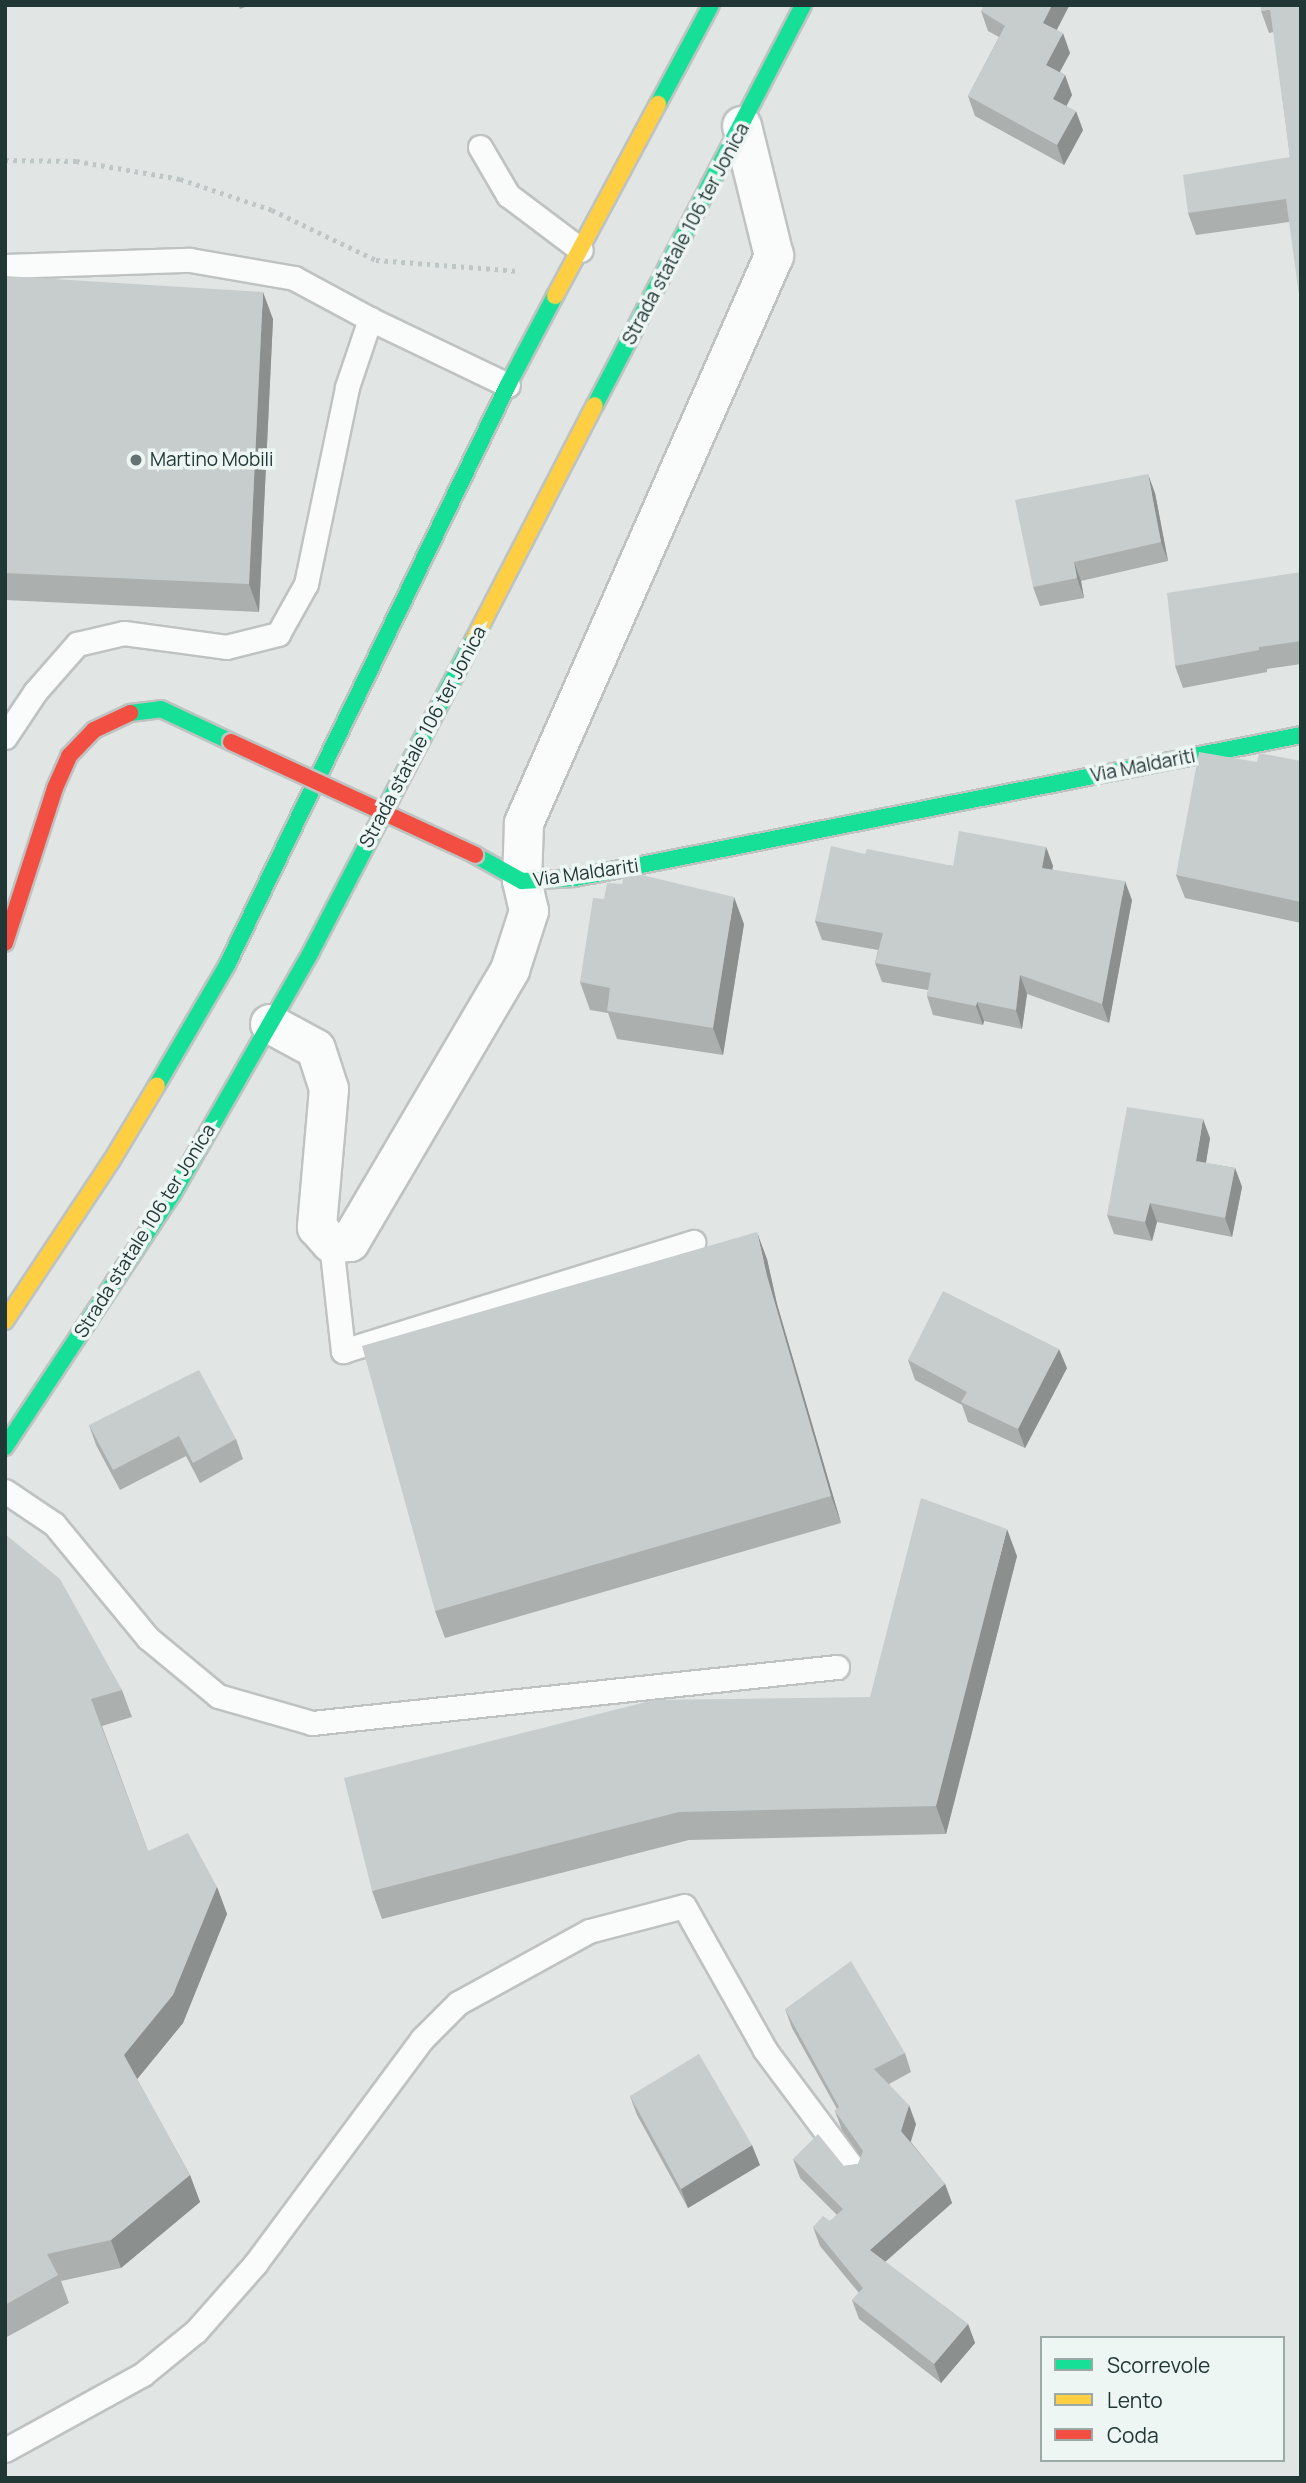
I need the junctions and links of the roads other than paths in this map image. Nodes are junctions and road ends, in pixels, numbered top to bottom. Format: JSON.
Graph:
{"nodes":[{"id":1,"x":711,"y":5,"type":"edge"},
{"id":2,"x":803,"y":5,"type":"edge"},
{"id":3,"x":742,"y":126,"type":"junction"},
{"id":4,"x":480,"y":147,"type":"dead end"},
{"id":5,"x":581,"y":250,"type":"junction"},
{"id":6,"x":5,"y":266,"type":"edge"},
{"id":7,"x":370,"y":319,"type":"junction"},
{"id":8,"x":508,"y":385,"type":"junction"},
{"id":9,"x":1301,"y":735,"type":"edge"},
{"id":10,"x":5,"y":737,"type":"edge"},
{"id":11,"x":522,"y":881,"type":"junction"},
{"id":12,"x":5,"y":943,"type":"edge"},
{"id":13,"x":270,"y":1024,"type":"junction"},
{"id":14,"x":331,"y":1242,"type":"junction"},
{"id":15,"x":693,"y":1242,"type":"dead end"},
{"id":16,"x":5,"y":1321,"type":"edge"},
{"id":17,"x":5,"y":1447,"type":"edge"},
{"id":18,"x":5,"y":1491,"type":"edge"},
{"id":19,"x":837,"y":1667,"type":"dead end"},
{"id":20,"x":856,"y":2172,"type":"edge"},
{"id":21,"x":5,"y":2450,"type":"edge"}],
"edges":[{"from":1,"to":5,"type":"main road"},
{"from":2,"to":3,"type":"main road","name":"Strada statale 106 ter Jonica"},
{"from":3,"to":11,"type":"street"},
{"from":3,"to":13,"type":"main road","name":"Strada statale 106 ter Jonica"},
{"from":4,"to":5,"type":"lane"},
{"from":5,"to":8,"type":"main road"},
{"from":6,"to":7,"type":"lane"},
{"from":7,"to":8,"type":"lane"},
{"from":7,"to":10,"type":"lane"},
{"from":8,"to":16,"type":"main road"},
{"from":9,"to":11,"type":"main road","name":"Via Maldariti"},
{"from":11,"to":12,"type":"main road","name":"Via Maldariti","bridge":true},
{"from":11,"to":14,"type":"street"},
{"from":13,"to":14,"type":"street"},
{"from":13,"to":17,"type":"main road","name":"Strada statale 106 ter Jonica"},
{"from":14,"to":15,"type":"lane"},
{"from":18,"to":19,"type":"lane"},
{"from":20,"to":21,"type":"lane"}]}
